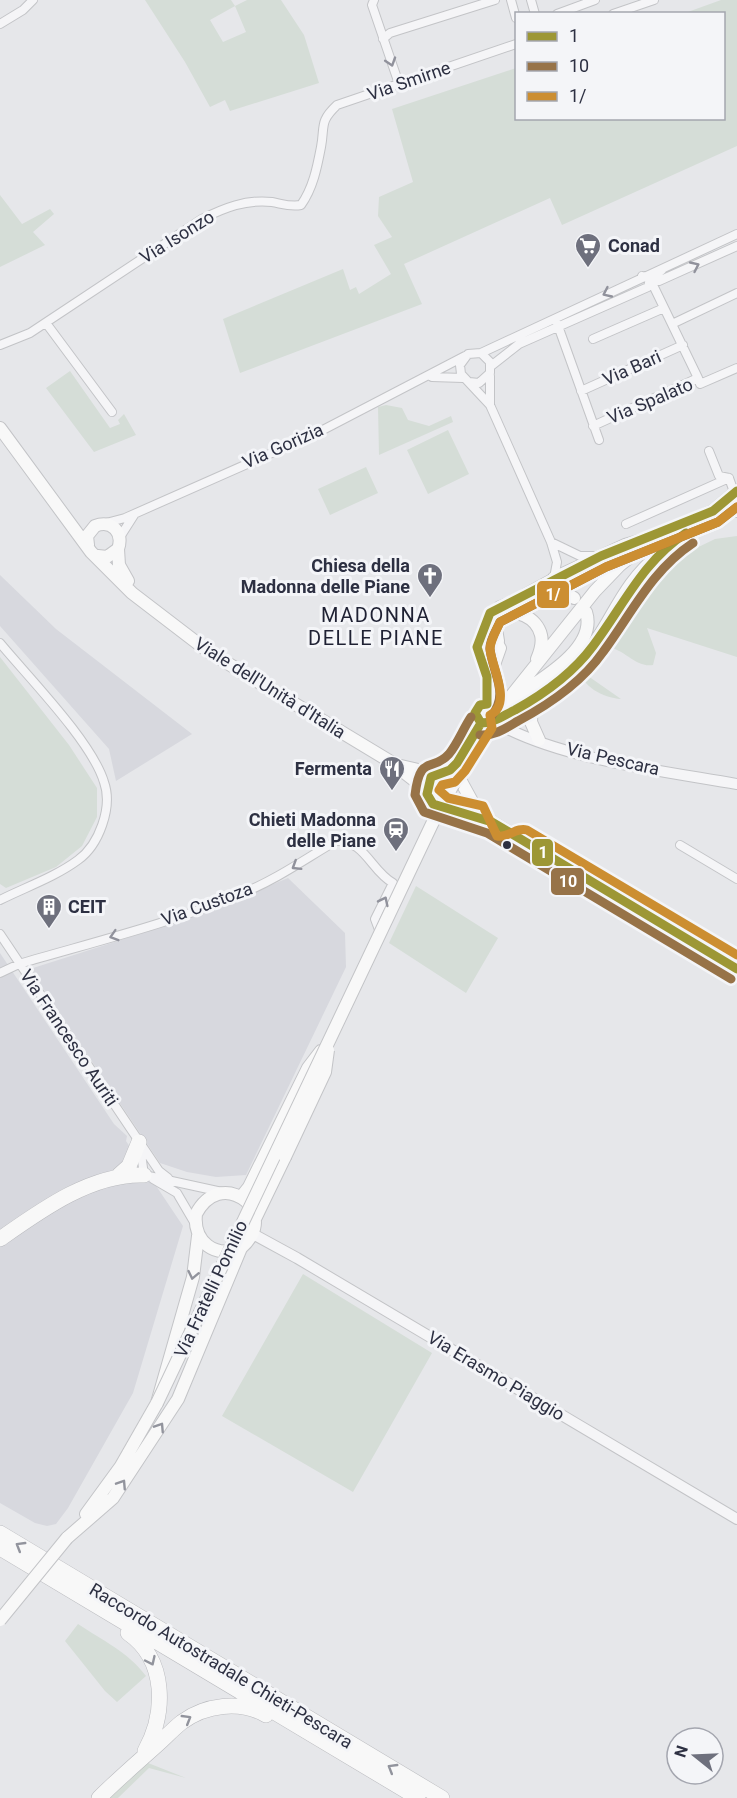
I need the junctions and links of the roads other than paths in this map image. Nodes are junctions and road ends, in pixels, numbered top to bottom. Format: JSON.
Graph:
{"nodes":[{"id":1,"x":33,"y":0,"type":"edge"},
{"id":2,"x":374,"y":0,"type":"edge"},
{"id":3,"x":495,"y":0,"type":"edge"},
{"id":4,"x":510,"y":0,"type":"edge"},
{"id":5,"x":595,"y":0,"type":"edge"},
{"id":6,"x":651,"y":1,"type":"edge"},
{"id":7,"x":562,"y":12,"type":"edge"},
{"id":8,"x":619,"y":12,"type":"edge"},
{"id":9,"x":515,"y":15,"type":"edge"},
{"id":10,"x":0,"y":24,"type":"edge"},
{"id":11,"x":383,"y":39,"type":"junction"},
{"id":12,"x":515,"y":44,"type":"edge"},
{"id":13,"x":399,"y":84,"type":"junction"},
{"id":14,"x":322,"y":136,"type":"joint"},
{"id":15,"x":737,"y":234,"type":"edge"},
{"id":16,"x":719,"y":242,"type":"junction"},
{"id":17,"x":737,"y":246,"type":"edge"},
{"id":18,"x":717,"y":255,"type":"junction"},
{"id":19,"x":683,"y":258,"type":"junction"},
{"id":20,"x":642,"y":276,"type":"junction"},
{"id":21,"x":654,"y":284,"type":"junction"},
{"id":22,"x":737,"y":293,"type":"edge"},
{"id":23,"x":664,"y":308,"type":"junction"},
{"id":24,"x":554,"y":317,"type":"junction"},
{"id":25,"x":45,"y":323,"type":"junction"},
{"id":26,"x":672,"y":324,"type":"junction"},
{"id":27,"x":558,"y":327,"type":"junction"},
{"id":28,"x":592,"y":339,"type":"dead end"},
{"id":29,"x":0,"y":345,"type":"edge"},
{"id":30,"x":683,"y":345,"type":"junction"},
{"id":31,"x":481,"y":353,"type":"junction"},
{"id":32,"x":465,"y":356,"type":"junction"},
{"id":33,"x":737,"y":368,"type":"edge"},
{"id":34,"x":490,"y":369,"type":"junction"},
{"id":35,"x":429,"y":376,"type":"junction"},
{"id":36,"x":698,"y":378,"type":"junction"},
{"id":37,"x":466,"y":380,"type":"junction"},
{"id":38,"x":581,"y":391,"type":"junction"},
{"id":39,"x":490,"y":405,"type":"junction"},
{"id":40,"x":112,"y":412,"type":"dead end"},
{"id":41,"x":593,"y":426,"type":"junction"},
{"id":42,"x":0,"y":428,"type":"edge"},
{"id":43,"x":599,"y":440,"type":"dead end"},
{"id":44,"x":709,"y":451,"type":"dead end"},
{"id":45,"x":729,"y":478,"type":"junction"},
{"id":46,"x":734,"y":501,"type":"edge"},
{"id":47,"x":136,"y":512,"type":"junction"},
{"id":48,"x":706,"y":514,"type":"junction"},
{"id":49,"x":719,"y":515,"type":"junction"},
{"id":50,"x":69,"y":519,"type":"junction"},
{"id":51,"x":100,"y":525,"type":"junction"},
{"id":52,"x":626,"y":525,"type":"dead end"},
{"id":53,"x":656,"y":536,"type":"junction"},
{"id":54,"x":551,"y":542,"type":"junction"},
{"id":55,"x":119,"y":543,"type":"junction"},
{"id":56,"x":87,"y":545,"type":"junction"},
{"id":57,"x":98,"y":556,"type":"junction"},
{"id":58,"x":601,"y":556,"type":"junction"},
{"id":59,"x":554,"y":578,"type":"junction"},
{"id":60,"x":574,"y":598,"type":"dead end"},
{"id":61,"x":500,"y":607,"type":"junction"},
{"id":62,"x":153,"y":609,"type":"junction"},
{"id":63,"x":586,"y":612,"type":"dead end"},
{"id":64,"x":482,"y":639,"type":"junction"},
{"id":65,"x":498,"y":641,"type":"junction"},
{"id":66,"x":0,"y":643,"type":"edge"},
{"id":67,"x":479,"y":655,"type":"junction"},
{"id":68,"x":496,"y":658,"type":"junction"},
{"id":69,"x":535,"y":666,"type":"junction"},
{"id":70,"x":488,"y":685,"type":"junction"},
{"id":71,"x":532,"y":701,"type":"junction"},
{"id":72,"x":487,"y":704,"type":"junction"},
{"id":73,"x":504,"y":705,"type":"junction"},
{"id":74,"x":494,"y":720,"type":"junction"},
{"id":75,"x":481,"y":723,"type":"junction"},
{"id":76,"x":539,"y":740,"type":"junction"},
{"id":77,"x":391,"y":762,"type":"junction"},
{"id":78,"x":454,"y":769,"type":"junction"},
{"id":79,"x":435,"y":774,"type":"junction"},
{"id":80,"x":737,"y":784,"type":"edge"},
{"id":81,"x":465,"y":791,"type":"junction"},
{"id":82,"x":427,"y":794,"type":"junction"},
{"id":83,"x":450,"y":809,"type":"junction"},
{"id":84,"x":492,"y":822,"type":"junction"},
{"id":85,"x":680,"y":845,"type":"dead end"},
{"id":86,"x":737,"y":879,"type":"edge"},
{"id":87,"x":393,"y":883,"type":"joint"},
{"id":88,"x":0,"y":900,"type":"edge"},
{"id":89,"x":0,"y":934,"type":"edge"},
{"id":90,"x":19,"y":964,"type":"junction"},
{"id":91,"x":737,"y":969,"type":"edge"},
{"id":92,"x":0,"y":974,"type":"edge"},
{"id":93,"x":329,"y":1040,"type":"junction"},
{"id":94,"x":139,"y":1142,"type":"junction"},
{"id":95,"x":119,"y":1175,"type":"junction"},
{"id":96,"x":144,"y":1175,"type":"junction"},
{"id":97,"x":168,"y":1178,"type":"junction"},
{"id":98,"x":227,"y":1192,"type":"junction"},
{"id":99,"x":241,"y":1197,"type":"junction"},
{"id":100,"x":254,"y":1216,"type":"junction"},
{"id":101,"x":197,"y":1230,"type":"junction"},
{"id":102,"x":253,"y":1234,"type":"junction"},
{"id":103,"x":0,"y":1239,"type":"edge"},
{"id":104,"x":241,"y":1248,"type":"junction"},
{"id":105,"x":157,"y":1403,"type":"junction"},
{"id":106,"x":737,"y":1519,"type":"edge"},
{"id":107,"x":0,"y":1533,"type":"edge"},
{"id":108,"x":67,"y":1538,"type":"junction"},
{"id":109,"x":0,"y":1548,"type":"edge"},
{"id":110,"x":101,"y":1609,"type":"junction"},
{"id":111,"x":0,"y":1620,"type":"edge"},
{"id":112,"x":325,"y":1743,"type":"junction"},
{"id":113,"x":142,"y":1756,"type":"junction"},
{"id":114,"x":99,"y":1798,"type":"edge"},
{"id":115,"x":418,"y":1798,"type":"edge"},
{"id":116,"x":442,"y":1798,"type":"edge"}],
"edges":[{"from":1,"to":10,"type":"street"},
{"from":2,"to":11,"type":"street"},
{"from":3,"to":11,"type":"street"},
{"from":4,"to":9,"type":"street"},
{"from":5,"to":7,"type":"street"},
{"from":6,"to":8,"type":"street"},
{"from":11,"to":13,"type":"street","one_way":true},
{"from":12,"to":13,"type":"street","name":"Via Smirne"},
{"from":13,"to":14,"type":"street","name":"Via Smirne"},
{"from":14,"to":25,"type":"street","name":"Via Isonzo"},
{"from":15,"to":16,"type":"street"},
{"from":16,"to":18,"type":"street"},
{"from":16,"to":19,"type":"street"},
{"from":17,"to":18,"type":"street"},
{"from":21,"to":18,"type":"street","one_way":true},
{"from":19,"to":20,"type":"street"},
{"from":19,"to":21,"type":"street"},
{"from":20,"to":21,"type":"street"},
{"from":20,"to":24,"type":"street","one_way":true},
{"from":21,"to":23,"type":"street"},
{"from":21,"to":27,"type":"street"},
{"from":22,"to":26,"type":"street"},
{"from":23,"to":26,"type":"street"},
{"from":23,"to":28,"type":"street"},
{"from":24,"to":27,"type":"street","name":"Via Spalato"},
{"from":24,"to":31,"type":"street"},
{"from":25,"to":29,"type":"street","name":"Via Isonzo"},
{"from":25,"to":40,"type":"street"},
{"from":26,"to":30,"type":"street"},
{"from":27,"to":34,"type":"street"},
{"from":27,"to":38,"type":"street","name":"Via Spalato"},
{"from":30,"to":36,"type":"street"},
{"from":30,"to":38,"type":"street","name":"Via Bari"},
{"from":31,"to":32,"type":"street"},
{"from":31,"to":34,"type":"street"},
{"from":32,"to":35,"type":"street","name":"Via Gorizia"},
{"from":32,"to":37,"type":"street"},
{"from":33,"to":36,"type":"street","name":"Via Spalato"},
{"from":34,"to":37,"type":"street"},
{"from":34,"to":39,"type":"street"},
{"from":35,"to":37,"type":"street","name":"Via Gorizia"},
{"from":35,"to":47,"type":"street","name":"Via Gorizia"},
{"from":36,"to":41,"type":"street","name":"Via Spalato"},
{"from":37,"to":39,"type":"street"},
{"from":38,"to":41,"type":"street","name":"Via Spalato"},
{"from":39,"to":54,"type":"street"},
{"from":41,"to":43,"type":"street","name":"Via Spalato"},
{"from":42,"to":50,"type":"main road"},
{"from":44,"to":45,"type":"street"},
{"from":45,"to":46,"type":"street"},
{"from":45,"to":52,"type":"street"},
{"from":46,"to":48,"type":"main road"},
{"from":46,"to":49,"type":"main road"},
{"from":47,"to":51,"type":"street","name":"Via Gorizia"},
{"from":47,"to":55,"type":"street"},
{"from":48,"to":49,"type":"main road"},
{"from":48,"to":53,"type":"main road"},
{"from":49,"to":71,"type":"main road"},
{"from":50,"to":51,"type":"main road"},
{"from":50,"to":56,"type":"main road"},
{"from":51,"to":55,"type":"main road"},
{"from":51,"to":56,"type":"main road"},
{"from":53,"to":58,"type":"main road"},
{"from":53,"to":69,"type":"main road","name":"Via Fratelli Pomilio"},
{"from":54,"to":58,"type":"street"},
{"from":54,"to":59,"type":"street"},
{"from":55,"to":57,"type":"main road"},
{"from":55,"to":62,"type":"main road","name":"Viale dell'Unità d'Italia"},
{"from":56,"to":57,"type":"main road"},
{"from":57,"to":62,"type":"main road","name":"Viale dell'Unità d'Italia"},
{"from":58,"to":59,"type":"main road"},
{"from":59,"to":61,"type":"main road"},
{"from":60,"to":61,"type":"main road"},
{"from":61,"to":64,"type":"main road"},
{"from":62,"to":77,"type":"main road","name":"Viale dell'Unità d'Italia"},
{"from":63,"to":73,"type":"main road"},
{"from":64,"to":65,"type":"main road"},
{"from":64,"to":67,"type":"main road"},
{"from":65,"to":68,"type":"main road"},
{"from":65,"to":69,"type":"main road"},
{"from":66,"to":88,"type":"street"},
{"from":67,"to":68,"type":"main road"},
{"from":67,"to":70,"type":"main road"},
{"from":68,"to":70,"type":"main road"},
{"from":69,"to":73,"type":"main road","name":"Via Fratelli Pomilio"},
{"from":70,"to":72,"type":"main road"},
{"from":71,"to":74,"type":"main road"},
{"from":71,"to":76,"type":"main road"},
{"from":72,"to":74,"type":"main road"},
{"from":72,"to":75,"type":"main road"},
{"from":73,"to":93,"type":"main road","name":"Via Fratelli Pomilio","bridge":true},
{"from":74,"to":75,"type":"main road"},
{"from":74,"to":76,"type":"street","name":"Via Pescara"},
{"from":75,"to":78,"type":"main road"},
{"from":76,"to":80,"type":"street","name":"Via Pescara"},
{"from":77,"to":79,"type":"main road","name":"Viale dell'Unità d'Italia"},
{"from":77,"to":82,"type":"main road","name":"Viale dell'Unità d'Italia"},
{"from":78,"to":79,"type":"main road"},
{"from":78,"to":81,"type":"main road"},
{"from":79,"to":82,"type":"main road"},
{"from":81,"to":83,"type":"main road"},
{"from":81,"to":84,"type":"main road"},
{"from":82,"to":83,"type":"main road"},
{"from":83,"to":84,"type":"main road"},
{"from":84,"to":91,"type":"main road"},
{"from":85,"to":86,"type":"street"},
{"from":87,"to":90,"type":"street","name":"Via Custoza","one_way":true},
{"from":100,"to":87,"type":"street","name":"Via Fratelli Pomilio","one_way":true},
{"from":89,"to":90,"type":"street","name":"Via Francesco Auriti"},
{"from":90,"to":92,"type":"street","name":"Via Custoza"},
{"from":90,"to":94,"type":"street","name":"Via Francesco Auriti"},
{"from":93,"to":99,"type":"main road","bridge":true},
{"from":93,"to":100,"type":"main road","bridge":true},
{"from":93,"to":105,"type":"main road","name":"Via Fratelli Pomilio","bridge":true},
{"from":94,"to":95,"type":"highway"},
{"from":94,"to":96,"type":"street","name":"Via Francesco Auriti"},
{"from":94,"to":97,"type":"street","name":"Via Francesco Auriti"},
{"from":95,"to":96,"type":"highway"},
{"from":95,"to":103,"type":"highway"},
{"from":96,"to":97,"type":"street"},
{"from":96,"to":101,"type":"street"},
{"from":97,"to":98,"type":"street"},
{"from":98,"to":99,"type":"main road"},
{"from":98,"to":101,"type":"main road"},
{"from":99,"to":100,"type":"main road"},
{"from":100,"to":102,"type":"main road"},
{"from":101,"to":104,"type":"main road"},
{"from":101,"to":105,"type":"main road","one_way":true,"bridge":true},
{"from":102,"to":104,"type":"main road"},
{"from":102,"to":106,"type":"street","name":"Via Erasmo Piaggio"},
{"from":108,"to":104,"type":"main road","one_way":true},
{"from":105,"to":108,"type":"main road","name":"Via Fratelli Pomilio"},
{"from":116,"to":107,"type":"highway","name":"Raccordo Autostradale Chieti-Pescara","one_way":true},
{"from":108,"to":111,"type":"main road","name":"Via Fratelli Pomilio","bridge":true},
{"from":109,"to":110,"type":"highway","name":"Raccordo Autostradale Chieti-Pescara"},
{"from":110,"to":112,"type":"highway","name":"Raccordo Autostradale Chieti-Pescara"},
{"from":110,"to":113,"type":"highway","one_way":true},
{"from":113,"to":112,"type":"highway","one_way":true},
{"from":112,"to":115,"type":"highway","name":"Raccordo Autostradale Chieti-Pescara"},
{"from":113,"to":114,"type":"highway"}]}
